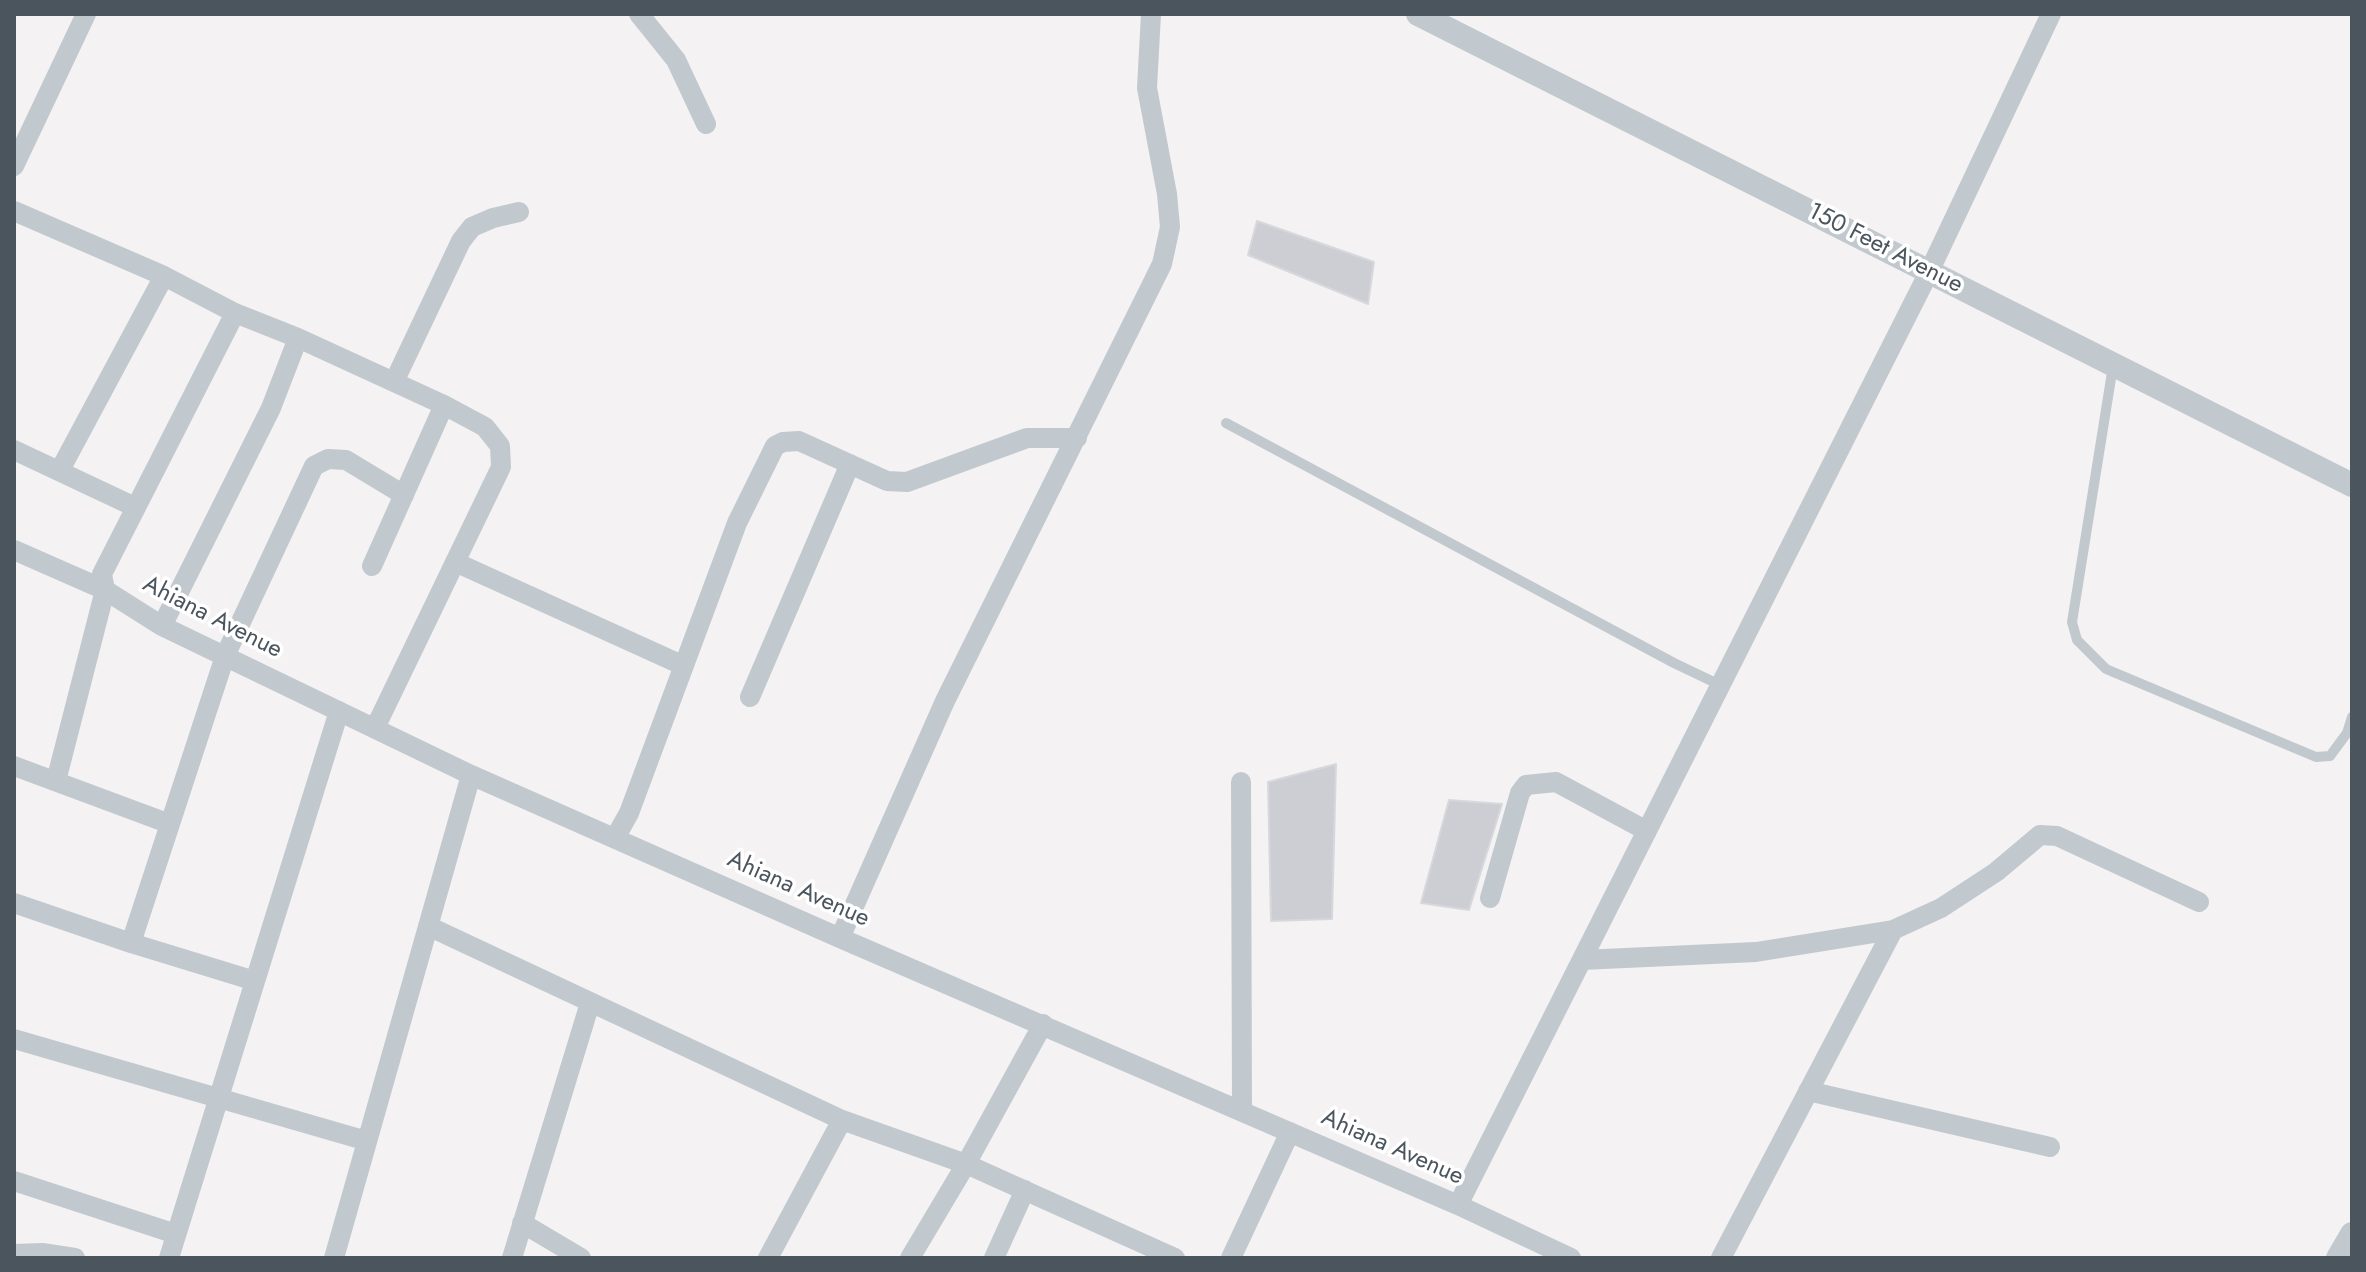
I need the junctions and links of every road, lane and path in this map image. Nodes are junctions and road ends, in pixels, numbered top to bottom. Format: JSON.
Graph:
{"nodes":[{"id":1,"x":86,"y":14,"type":"edge"},
{"id":2,"x":639,"y":14,"type":"edge"},
{"id":3,"x":1151,"y":14,"type":"edge"},
{"id":4,"x":1418,"y":14,"type":"edge"},
{"id":5,"x":2051,"y":14,"type":"edge"},
{"id":6,"x":706,"y":124,"type":"dead end"},
{"id":7,"x":14,"y":166,"type":"edge"},
{"id":8,"x":14,"y":211,"type":"edge"},
{"id":9,"x":519,"y":212,"type":"dead end"},
{"id":10,"x":1929,"y":272,"type":"junction"},
{"id":11,"x":164,"y":276,"type":"junction"},
{"id":12,"x":235,"y":313,"type":"junction"},
{"id":13,"x":298,"y":338,"type":"junction"},
{"id":14,"x":2113,"y":364,"type":"junction"},
{"id":15,"x":394,"y":382,"type":"junction"},
{"id":16,"x":444,"y":405,"type":"junction"},
{"id":17,"x":1226,"y":423,"type":"dead end"},
{"id":18,"x":1077,"y":438,"type":"junction"},
{"id":19,"x":14,"y":450,"type":"edge"},
{"id":20,"x":850,"y":464,"type":"junction"},
{"id":21,"x":60,"y":470,"type":"junction"},
{"id":22,"x":2352,"y":485,"type":"edge"},
{"id":23,"x":404,"y":495,"type":"junction"},
{"id":24,"x":135,"y":507,"type":"junction"},
{"id":25,"x":14,"y":550,"type":"edge"},
{"id":26,"x":455,"y":562,"type":"junction"},
{"id":27,"x":372,"y":566,"type":"dead end"},
{"id":28,"x":105,"y":590,"type":"junction"},
{"id":29,"x":162,"y":626,"type":"junction"},
{"id":30,"x":225,"y":656,"type":"junction"},
{"id":31,"x":682,"y":665,"type":"junction"},
{"id":32,"x":1720,"y":685,"type":"junction"},
{"id":33,"x":750,"y":697,"type":"dead end"},
{"id":34,"x":339,"y":711,"type":"junction"},
{"id":35,"x":2352,"y":717,"type":"edge"},
{"id":36,"x":375,"y":728,"type":"junction"},
{"id":37,"x":14,"y":766,"type":"edge"},
{"id":38,"x":471,"y":775,"type":"junction"},
{"id":39,"x":56,"y":781,"type":"junction"},
{"id":40,"x":1241,"y":782,"type":"dead end"},
{"id":41,"x":170,"y":824,"type":"junction"},
{"id":42,"x":1647,"y":831,"type":"junction"},
{"id":43,"x":615,"y":838,"type":"junction"},
{"id":44,"x":1490,"y":898,"type":"dead end"},
{"id":45,"x":2199,"y":902,"type":"dead end"},
{"id":46,"x":14,"y":903,"type":"edge"},
{"id":47,"x":428,"y":926,"type":"junction"},
{"id":48,"x":1893,"y":930,"type":"junction"},
{"id":49,"x":840,"y":938,"type":"junction"},
{"id":50,"x":131,"y":943,"type":"junction"},
{"id":51,"x":1582,"y":960,"type":"junction"},
{"id":52,"x":255,"y":981,"type":"junction"},
{"id":53,"x":590,"y":1003,"type":"junction"},
{"id":54,"x":1043,"y":1024,"type":"junction"},
{"id":55,"x":14,"y":1039,"type":"edge"},
{"id":56,"x":1808,"y":1091,"type":"junction"},
{"id":57,"x":219,"y":1098,"type":"junction"},
{"id":58,"x":1242,"y":1111,"type":"junction"},
{"id":59,"x":842,"y":1120,"type":"junction"},
{"id":60,"x":1290,"y":1132,"type":"junction"},
{"id":61,"x":367,"y":1141,"type":"junction"},
{"id":62,"x":2050,"y":1147,"type":"dead end"},
{"id":63,"x":966,"y":1164,"type":"junction"},
{"id":64,"x":14,"y":1181,"type":"edge"},
{"id":65,"x":1025,"y":1190,"type":"junction"},
{"id":66,"x":1458,"y":1205,"type":"junction"},
{"id":67,"x":522,"y":1223,"type":"junction"},
{"id":68,"x":176,"y":1234,"type":"junction"},
{"id":69,"x":2352,"y":1234,"type":"edge"},
{"id":70,"x":1145,"y":1252,"type":"edge"},
{"id":71,"x":14,"y":1254,"type":"edge"},
{"id":72,"x":75,"y":1258,"type":"edge"},
{"id":73,"x":169,"y":1258,"type":"edge"},
{"id":74,"x":334,"y":1258,"type":"edge"},
{"id":75,"x":512,"y":1258,"type":"edge"},
{"id":76,"x":581,"y":1258,"type":"edge"},
{"id":77,"x":768,"y":1258,"type":"edge"},
{"id":78,"x":910,"y":1258,"type":"edge"},
{"id":79,"x":994,"y":1258,"type":"edge"},
{"id":80,"x":1175,"y":1258,"type":"edge"},
{"id":81,"x":1231,"y":1258,"type":"edge"},
{"id":82,"x":1571,"y":1258,"type":"edge"},
{"id":83,"x":1721,"y":1258,"type":"edge"},
{"id":84,"x":2338,"y":1258,"type":"edge"}],
"edges":[{"from":1,"to":7,"type":"street"},
{"from":2,"to":6,"type":"street"},
{"from":3,"to":18,"type":"street"},
{"from":4,"to":10,"type":"street","name":"150 Feet Avenue"},
{"from":5,"to":10,"type":"street"},
{"from":8,"to":11,"type":"street"},
{"from":9,"to":15,"type":"street"},
{"from":10,"to":14,"type":"street","name":"150 Feet Avenue"},
{"from":10,"to":32,"type":"street"},
{"from":11,"to":12,"type":"street"},
{"from":11,"to":21,"type":"street"},
{"from":12,"to":13,"type":"street"},
{"from":12,"to":24,"type":"street"},
{"from":13,"to":15,"type":"street"},
{"from":13,"to":29,"type":"street"},
{"from":14,"to":22,"type":"street","name":"150 Feet Avenue"},
{"from":14,"to":35,"type":"lane"},
{"from":15,"to":16,"type":"street"},
{"from":16,"to":23,"type":"street"},
{"from":16,"to":26,"type":"street"},
{"from":17,"to":32,"type":"lane"},
{"from":18,"to":20,"type":"street"},
{"from":18,"to":49,"type":"street"},
{"from":19,"to":21,"type":"street"},
{"from":20,"to":31,"type":"street"},
{"from":20,"to":33,"type":"street"},
{"from":21,"to":24,"type":"street"},
{"from":23,"to":27,"type":"street"},
{"from":23,"to":30,"type":"street"},
{"from":24,"to":28,"type":"street"},
{"from":25,"to":28,"type":"street","name":"Ahiana Avenue"},
{"from":26,"to":31,"type":"street"},
{"from":26,"to":36,"type":"street"},
{"from":28,"to":29,"type":"street","name":"Ahiana Avenue"},
{"from":28,"to":39,"type":"street"},
{"from":29,"to":30,"type":"street","name":"Ahiana Avenue"},
{"from":30,"to":34,"type":"street","name":"Ahiana Avenue"},
{"from":30,"to":41,"type":"street"},
{"from":31,"to":43,"type":"street"},
{"from":32,"to":42,"type":"street"},
{"from":34,"to":36,"type":"street","name":"Ahiana Avenue"},
{"from":34,"to":52,"type":"street"},
{"from":36,"to":38,"type":"street","name":"Ahiana Avenue"},
{"from":37,"to":39,"type":"street"},
{"from":38,"to":43,"type":"street","name":"Ahiana Avenue"},
{"from":38,"to":47,"type":"street"},
{"from":39,"to":41,"type":"street"},
{"from":40,"to":58,"type":"street"},
{"from":41,"to":50,"type":"street"},
{"from":42,"to":44,"type":"street"},
{"from":42,"to":51,"type":"street"},
{"from":43,"to":49,"type":"street","name":"Ahiana Avenue"},
{"from":45,"to":48,"type":"street"},
{"from":46,"to":50,"type":"street"},
{"from":47,"to":53,"type":"street"},
{"from":47,"to":61,"type":"street"},
{"from":48,"to":51,"type":"street"},
{"from":48,"to":56,"type":"street"},
{"from":49,"to":54,"type":"street","name":"Ahiana Avenue"},
{"from":50,"to":52,"type":"street"},
{"from":51,"to":66,"type":"street"},
{"from":52,"to":57,"type":"street"},
{"from":53,"to":59,"type":"street"},
{"from":53,"to":67,"type":"street"},
{"from":54,"to":58,"type":"street","name":"Ahiana Avenue"},
{"from":54,"to":63,"type":"street"},
{"from":55,"to":57,"type":"street"},
{"from":56,"to":62,"type":"street"},
{"from":56,"to":83,"type":"street"},
{"from":57,"to":61,"type":"street"},
{"from":57,"to":68,"type":"street"},
{"from":58,"to":60,"type":"street","name":"Ahiana Avenue"},
{"from":59,"to":63,"type":"street"},
{"from":59,"to":77,"type":"street"},
{"from":60,"to":66,"type":"street","name":"Ahiana Avenue"},
{"from":60,"to":81,"type":"street"},
{"from":61,"to":74,"type":"street"},
{"from":63,"to":65,"type":"street"},
{"from":63,"to":78,"type":"street"},
{"from":64,"to":68,"type":"street"},
{"from":65,"to":70,"type":"street"},
{"from":65,"to":79,"type":"street"},
{"from":66,"to":82,"type":"street","name":"Ahiana Avenue"},
{"from":67,"to":75,"type":"street"},
{"from":67,"to":76,"type":"street"},
{"from":68,"to":73,"type":"street"},
{"from":69,"to":84,"type":"street"},
{"from":70,"to":80,"type":"street"},
{"from":71,"to":72,"type":"street"}]}
